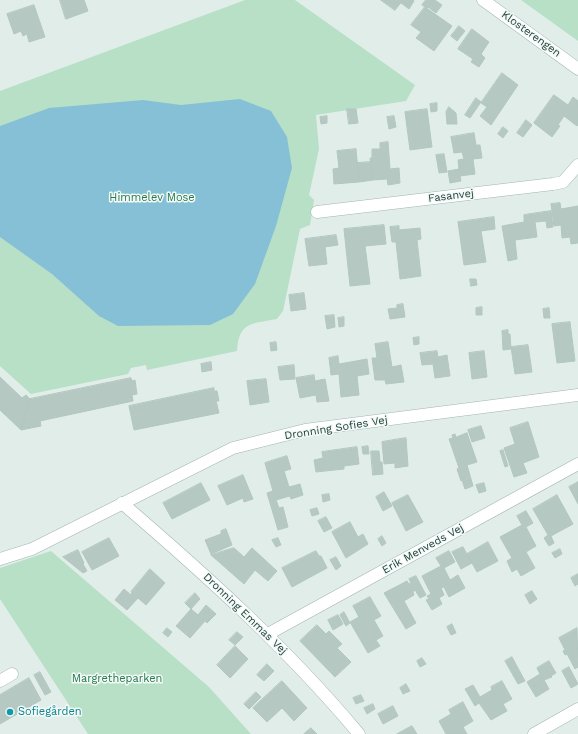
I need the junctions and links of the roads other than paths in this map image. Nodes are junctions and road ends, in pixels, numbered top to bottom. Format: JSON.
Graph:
{"nodes":[{"id":1,"x":483,"y":0,"type":"edge"},
{"id":2,"x":578,"y":69,"type":"edge"},
{"id":3,"x":578,"y":165,"type":"edge"},
{"id":4,"x":317,"y":212,"type":"dead end"},
{"id":5,"x":578,"y":395,"type":"edge"},
{"id":6,"x":578,"y":464,"type":"edge"},
{"id":7,"x":122,"y":503,"type":"junction"},
{"id":8,"x":0,"y":559,"type":"edge"},
{"id":9,"x":268,"y":634,"type":"junction"},
{"id":10,"x":12,"y":674,"type":"dead end"},
{"id":11,"x":0,"y":681,"type":"edge"},
{"id":12,"x":578,"y":710,"type":"edge"},
{"id":13,"x":359,"y":734,"type":"edge"},
{"id":14,"x":534,"y":734,"type":"edge"}],
"edges":[{"from":1,"to":2,"type":"street","name":"Klosterengen"},
{"from":3,"to":4,"type":"street","name":"Fasanvej"},
{"from":5,"to":7,"type":"street","name":"Dronning Sofies Vej"},
{"from":6,"to":9,"type":"street","name":"Erik Menveds Vej"},
{"from":7,"to":8,"type":"street","name":"Dronning Sofies Vej"},
{"from":7,"to":9,"type":"street","name":"Dronning Emmas Vej"},
{"from":9,"to":13,"type":"street","name":"Dronning Emmas Vej"},
{"from":10,"to":11,"type":"street"},
{"from":12,"to":14,"type":"street"}]}
